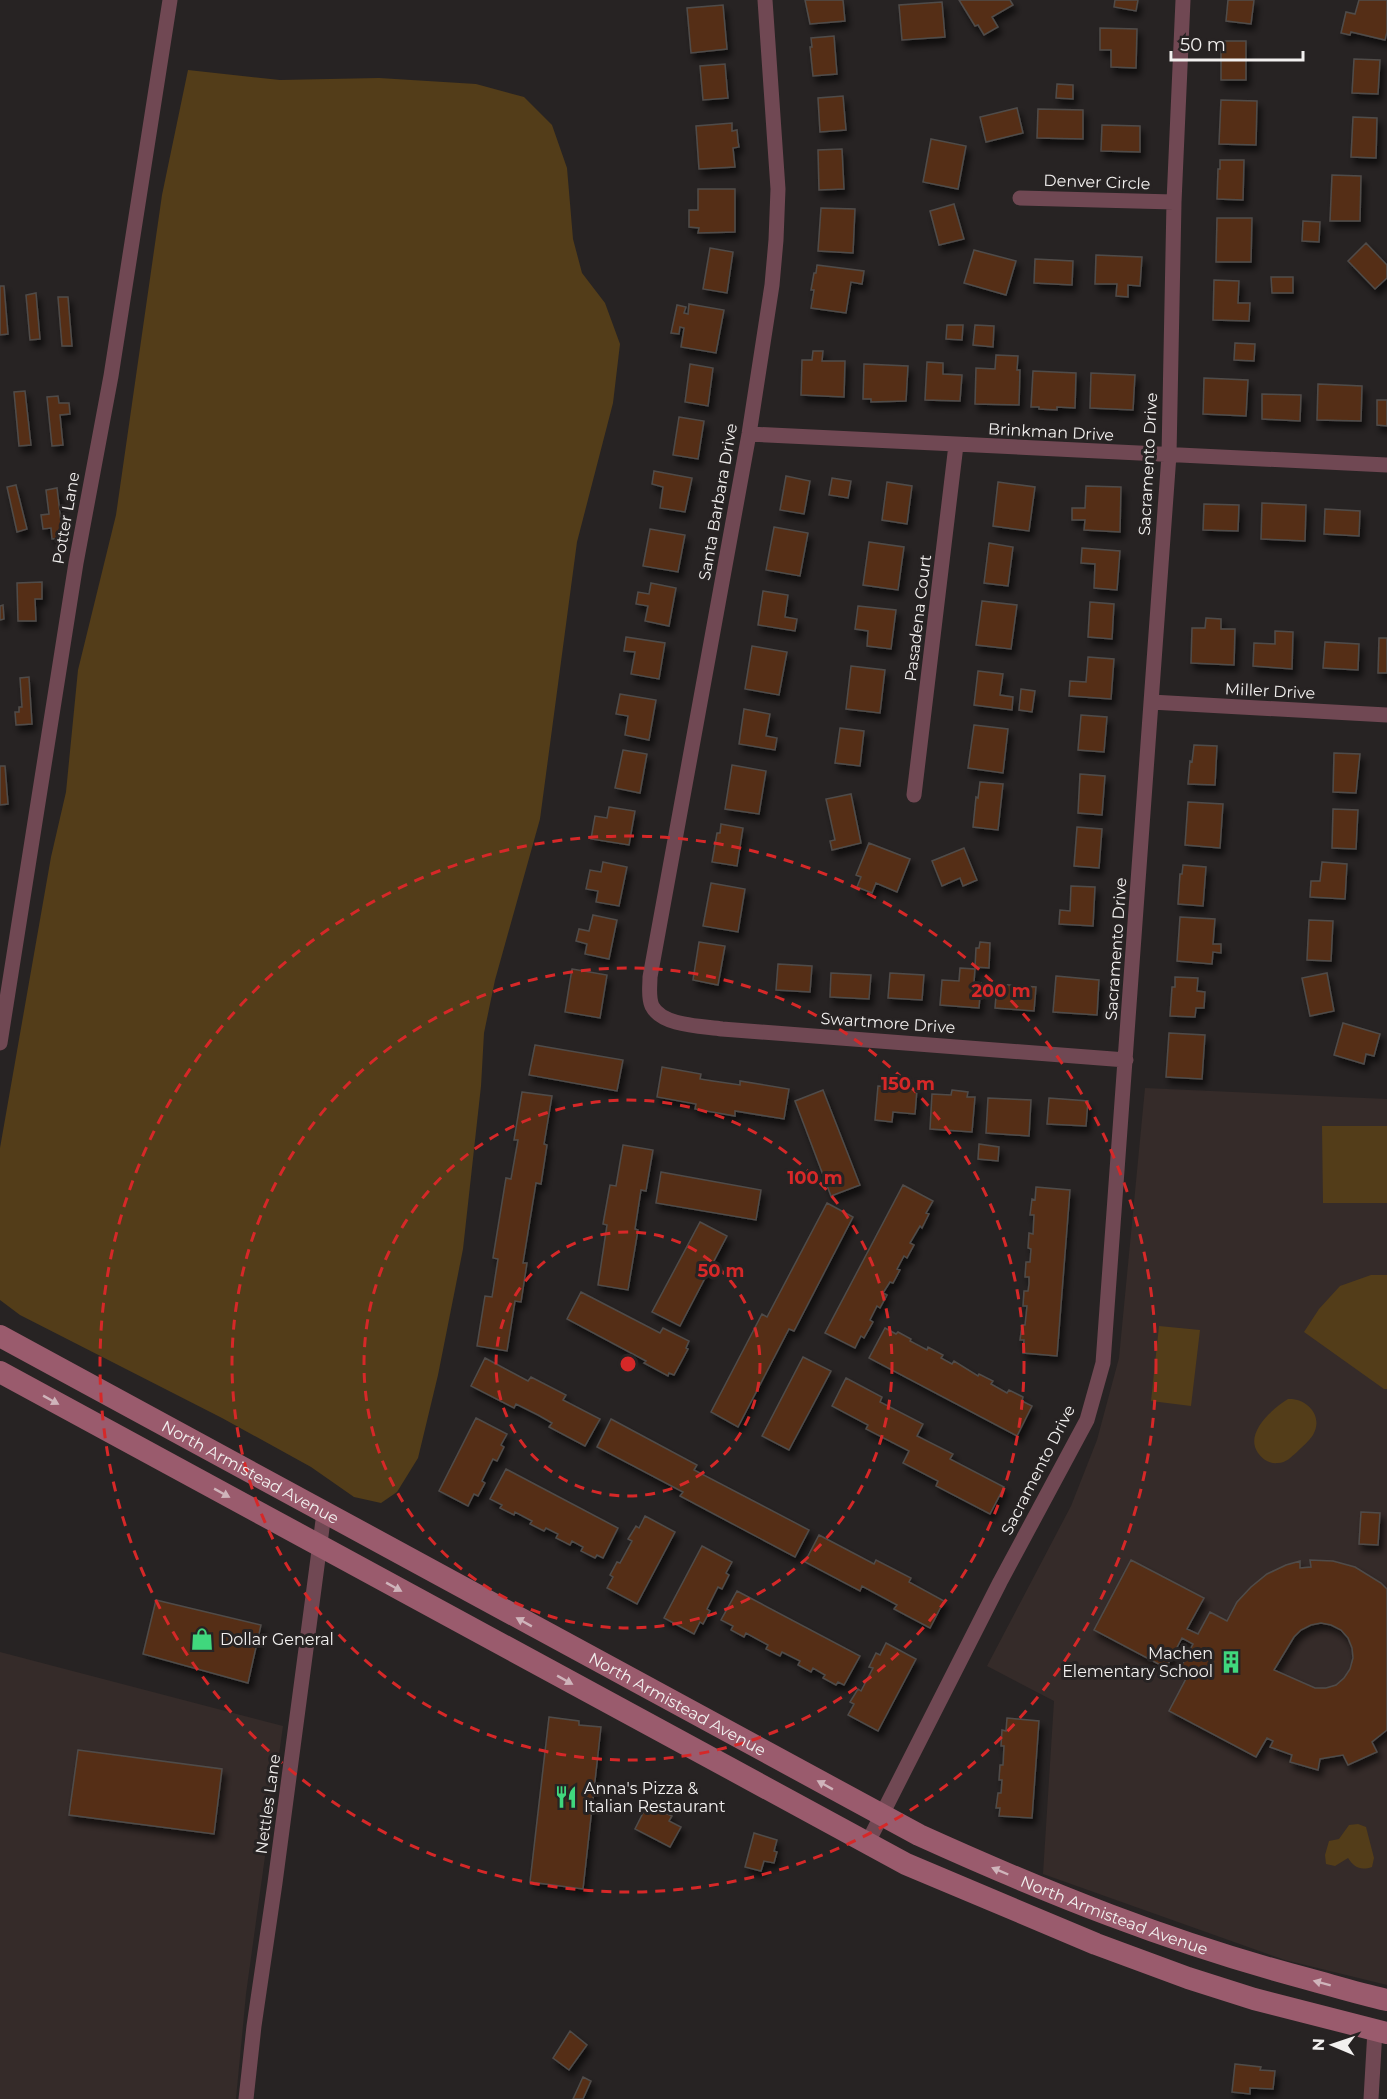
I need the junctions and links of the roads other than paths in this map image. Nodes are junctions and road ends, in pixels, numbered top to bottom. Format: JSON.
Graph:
{"nodes":[{"id":1,"x":170,"y":0,"type":"edge"},
{"id":2,"x":765,"y":0,"type":"edge"},
{"id":3,"x":1183,"y":0,"type":"edge"},
{"id":4,"x":1020,"y":198,"type":"dead end"},
{"id":5,"x":1174,"y":202,"type":"junction"},
{"id":6,"x":749,"y":434,"type":"junction"},
{"id":7,"x":956,"y":445,"type":"junction"},
{"id":8,"x":1168,"y":455,"type":"junction"},
{"id":9,"x":1387,"y":465,"type":"edge"},
{"id":10,"x":1151,"y":702,"type":"junction"},
{"id":11,"x":1387,"y":715,"type":"edge"},
{"id":12,"x":914,"y":795,"type":"dead end"},
{"id":13,"x":652,"y":1007,"type":"joint"},
{"id":14,"x":0,"y":1043,"type":"edge"},
{"id":15,"x":1126,"y":1060,"type":"junction"},
{"id":16,"x":0,"y":1336,"type":"edge"},
{"id":17,"x":0,"y":1372,"type":"edge"},
{"id":18,"x":324,"y":1513,"type":"junction"},
{"id":19,"x":319,"y":1546,"type":"junction"},
{"id":20,"x":882,"y":1816,"type":"junction"},
{"id":21,"x":867,"y":1844,"type":"junction"},
{"id":22,"x":1387,"y":2000,"type":"edge"},
{"id":23,"x":1381,"y":2032,"type":"edge"},
{"id":24,"x":246,"y":2099,"type":"edge"},
{"id":25,"x":1371,"y":2099,"type":"edge"}],
"edges":[{"from":1,"to":14,"type":"street","name":"Potter Lane"},
{"from":2,"to":6,"type":"street","name":"Santa Barbara Drive"},
{"from":3,"to":5,"type":"street","name":"Sacramento Drive"},
{"from":4,"to":5,"type":"street","name":"Denver Circle"},
{"from":5,"to":8,"type":"street","name":"Sacramento Drive"},
{"from":6,"to":7,"type":"street","name":"Brinkman Drive"},
{"from":6,"to":13,"type":"street","name":"Santa Barbara Drive"},
{"from":7,"to":8,"type":"street","name":"Brinkman Drive"},
{"from":7,"to":12,"type":"street","name":"Pasadena Court"},
{"from":8,"to":9,"type":"street","name":"Brinkman Drive"},
{"from":8,"to":10,"type":"street","name":"Sacramento Drive"},
{"from":10,"to":11,"type":"street","name":"Miller Drive"},
{"from":10,"to":15,"type":"street","name":"Sacramento Drive"},
{"from":13,"to":15,"type":"street","name":"Swartmore Drive"},
{"from":15,"to":20,"type":"street","name":"Sacramento Drive"},
{"from":16,"to":18,"type":"main road","name":"North Armistead Avenue"},
{"from":17,"to":19,"type":"main road","name":"North Armistead Avenue","one_way":true},
{"from":18,"to":19,"type":"street","name":"Nettles Lane"},
{"from":20,"to":18,"type":"main road","name":"North Armistead Avenue","one_way":true},
{"from":19,"to":21,"type":"main road","name":"North Armistead Avenue","one_way":true},
{"from":19,"to":24,"type":"street","name":"Nettles Lane"},
{"from":20,"to":21,"type":"street","name":"Sacramento Drive"},
{"from":22,"to":20,"type":"main road","name":"North Armistead Avenue","one_way":true},
{"from":21,"to":23,"type":"main road","name":"North Armistead Avenue"},
{"from":23,"to":25,"type":"street"}]}
